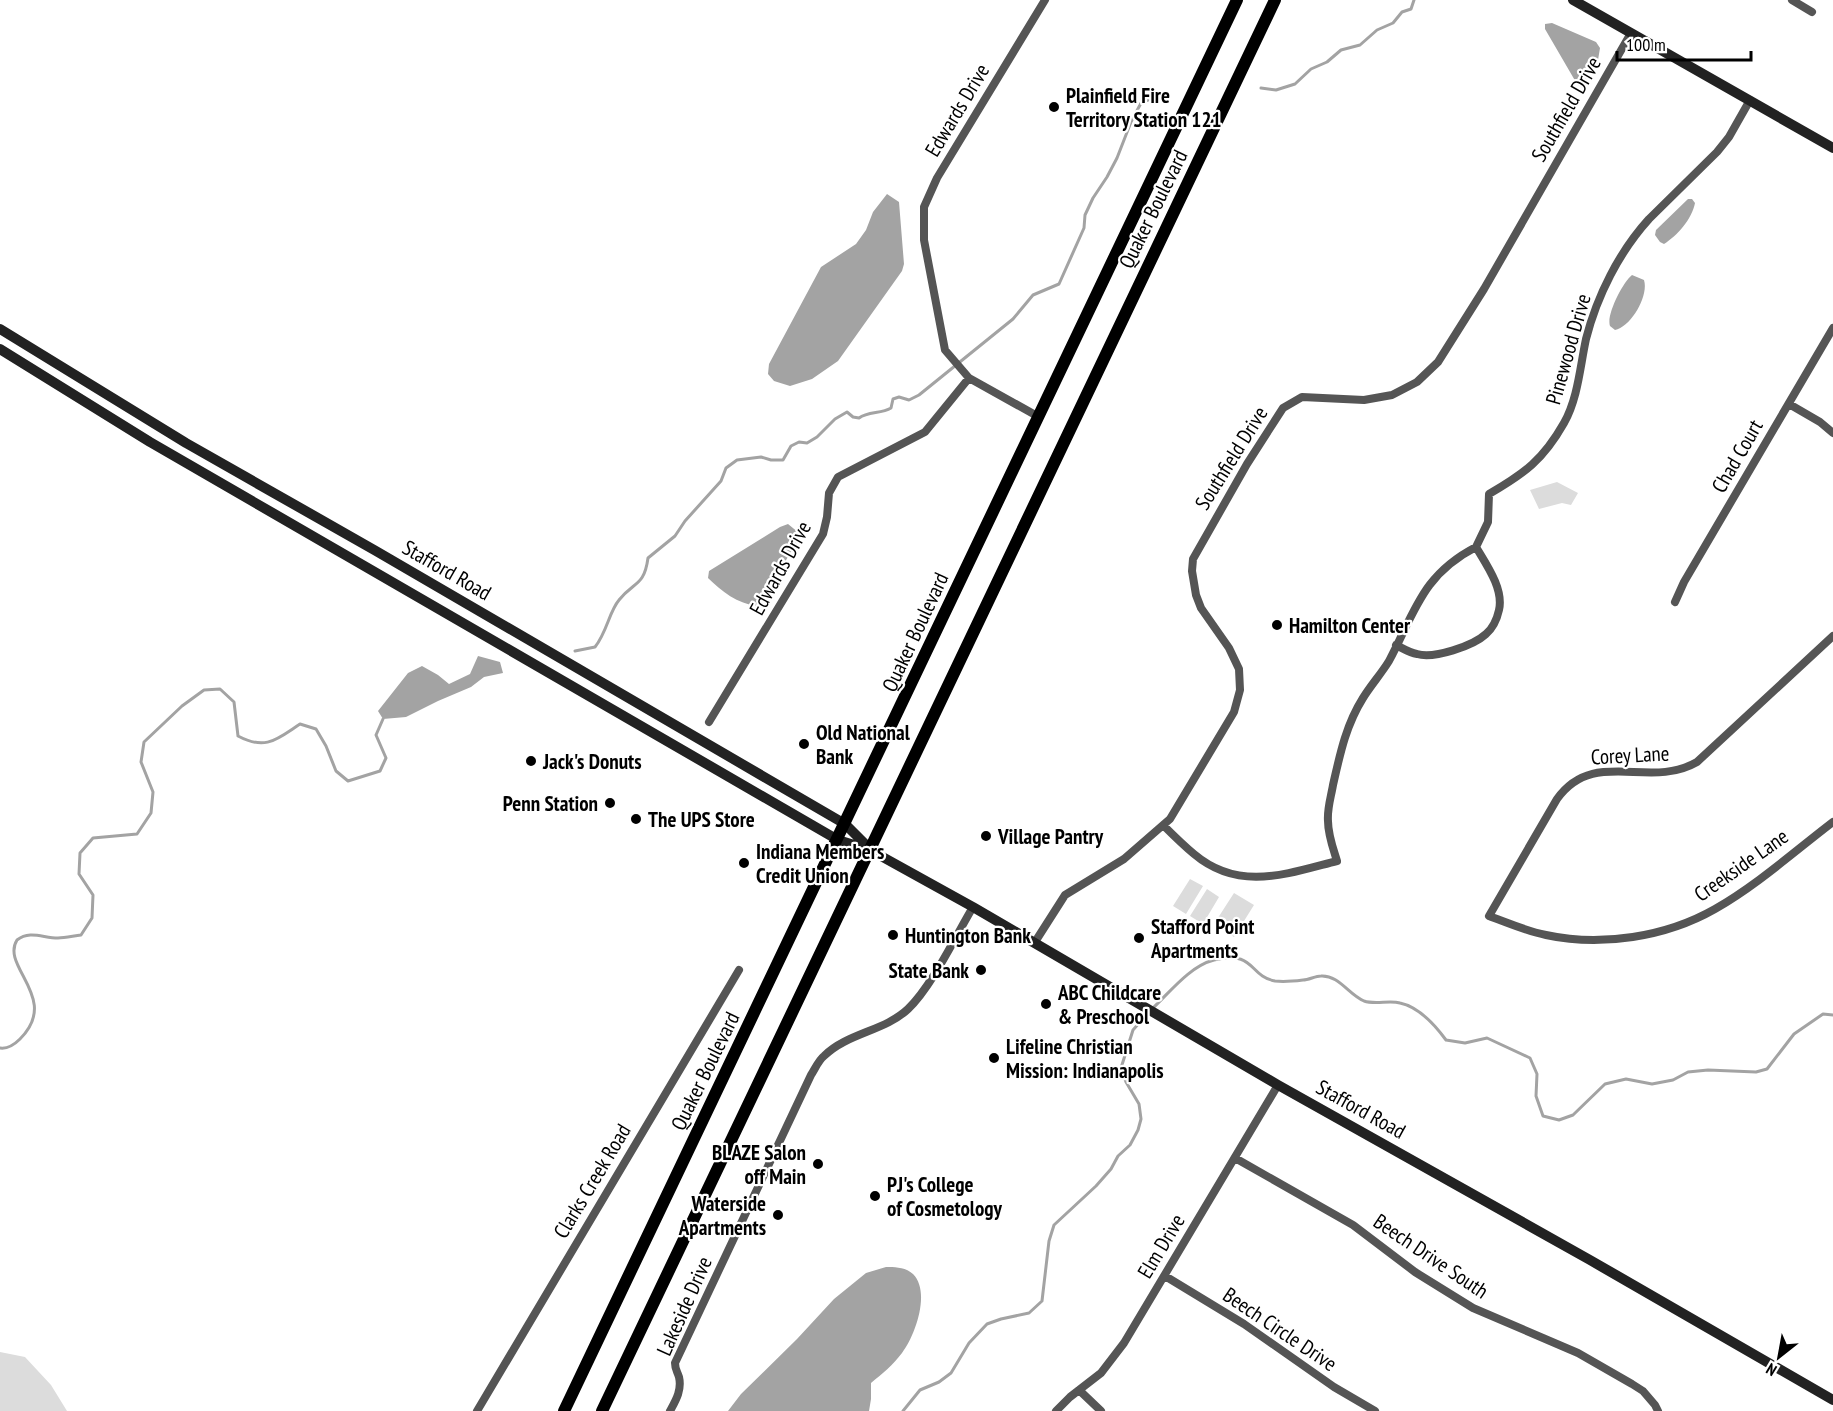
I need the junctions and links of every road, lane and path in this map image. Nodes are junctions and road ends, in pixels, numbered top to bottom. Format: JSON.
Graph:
{"nodes":[{"id":1,"x":1045,"y":0,"type":"edge"},
{"id":2,"x":1238,"y":0,"type":"edge"},
{"id":3,"x":1275,"y":0,"type":"edge"},
{"id":4,"x":1573,"y":0,"type":"edge"},
{"id":5,"x":1792,"y":0,"type":"edge"},
{"id":6,"x":1812,"y":12,"type":"dead end"},
{"id":7,"x":1631,"y":33,"type":"junction"},
{"id":8,"x":1750,"y":100,"type":"junction"},
{"id":9,"x":1833,"y":148,"type":"edge"},
{"id":10,"x":1833,"y":328,"type":"edge"},
{"id":11,"x":0,"y":329,"type":"edge"},
{"id":12,"x":0,"y":349,"type":"edge"},
{"id":13,"x":966,"y":376,"type":"junction"},
{"id":14,"x":1789,"y":404,"type":"junction"},
{"id":15,"x":1039,"y":417,"type":"junction"},
{"id":16,"x":1833,"y":433,"type":"edge"},
{"id":17,"x":1476,"y":546,"type":"junction"},
{"id":18,"x":1675,"y":602,"type":"dead end"},
{"id":19,"x":1833,"y":636,"type":"edge"},
{"id":20,"x":1396,"y":645,"type":"junction"},
{"id":21,"x":709,"y":722,"type":"dead end"},
{"id":22,"x":1833,"y":822,"type":"edge"},
{"id":23,"x":845,"y":824,"type":"junction"},
{"id":24,"x":1163,"y":825,"type":"junction"},
{"id":25,"x":838,"y":840,"type":"junction"},
{"id":26,"x":870,"y":850,"type":"junction"},
{"id":27,"x":973,"y":908,"type":"junction"},
{"id":28,"x":1490,"y":916,"type":"joint"},
{"id":29,"x":1035,"y":942,"type":"junction"},
{"id":30,"x":739,"y":970,"type":"dead end"},
{"id":31,"x":1278,"y":1085,"type":"junction"},
{"id":32,"x":1235,"y":1158,"type":"junction"},
{"id":33,"x":1165,"y":1276,"type":"junction"},
{"id":34,"x":1079,"y":1390,"type":"junction"},
{"id":35,"x":1833,"y":1400,"type":"edge"},
{"id":36,"x":477,"y":1411,"type":"edge"},
{"id":37,"x":564,"y":1411,"type":"edge"},
{"id":38,"x":602,"y":1411,"type":"edge"},
{"id":39,"x":670,"y":1411,"type":"edge"},
{"id":40,"x":1056,"y":1411,"type":"edge"},
{"id":41,"x":1101,"y":1411,"type":"edge"},
{"id":42,"x":1376,"y":1411,"type":"edge"},
{"id":43,"x":1658,"y":1411,"type":"edge"}],
"edges":[{"from":1,"to":13,"type":"street","name":"Edwards Drive"},
{"from":2,"to":15,"type":"main road","name":"Quaker Boulevard"},
{"from":3,"to":26,"type":"main road","name":"Quaker Boulevard"},
{"from":4,"to":7,"type":"main road"},
{"from":5,"to":6,"type":"street"},
{"from":7,"to":8,"type":"main road"},
{"from":7,"to":24,"type":"street","name":"Southfield Drive"},
{"from":8,"to":9,"type":"main road"},
{"from":8,"to":17,"type":"street","name":"Pinewood Drive"},
{"from":10,"to":14,"type":"street","name":"Chad Court"},
{"from":11,"to":23,"type":"main road","name":"Stafford Road"},
{"from":12,"to":25,"type":"main road","name":"Stafford Road"},
{"from":13,"to":15,"type":"street","name":"Edwards Drive"},
{"from":13,"to":21,"type":"street","name":"Edwards Drive"},
{"from":14,"to":16,"type":"street"},
{"from":14,"to":18,"type":"street","name":"Chad Court"},
{"from":15,"to":23,"type":"main road","name":"Quaker Boulevard"},
{"from":17,"to":20,"type":"street"},
{"from":17,"to":20,"type":"street"},
{"from":19,"to":28,"type":"street","name":"Corey Lane"},
{"from":20,"to":24,"type":"street"},
{"from":22,"to":28,"type":"street","name":"Creekside Lane"},
{"from":23,"to":25,"type":"main road","name":"Quaker Boulevard"},
{"from":23,"to":26,"type":"main road","name":"Stafford Road"},
{"from":24,"to":29,"type":"street","name":"Southfield Drive"},
{"from":25,"to":26,"type":"main road","name":"Stafford Road"},
{"from":25,"to":37,"type":"main road","name":"Quaker Boulevard"},
{"from":26,"to":27,"type":"main road","name":"Stafford Road"},
{"from":26,"to":38,"type":"main road","name":"Quaker Boulevard"},
{"from":27,"to":29,"type":"main road","name":"Stafford Road"},
{"from":27,"to":39,"type":"street","name":"Lakeside Drive"},
{"from":29,"to":31,"type":"main road","name":"Stafford Road"},
{"from":30,"to":36,"type":"street","name":"Clarks Creek Road"},
{"from":31,"to":32,"type":"street","name":"Elm Drive"},
{"from":31,"to":35,"type":"main road","name":"Stafford Road"},
{"from":32,"to":33,"type":"street","name":"Elm Drive"},
{"from":32,"to":43,"type":"street","name":"Beech Drive South"},
{"from":33,"to":34,"type":"street","name":"Elm Drive"},
{"from":33,"to":42,"type":"street","name":"Beech Circle Drive"},
{"from":34,"to":40,"type":"street","name":"Elm Drive"},
{"from":34,"to":41,"type":"street"}]}
